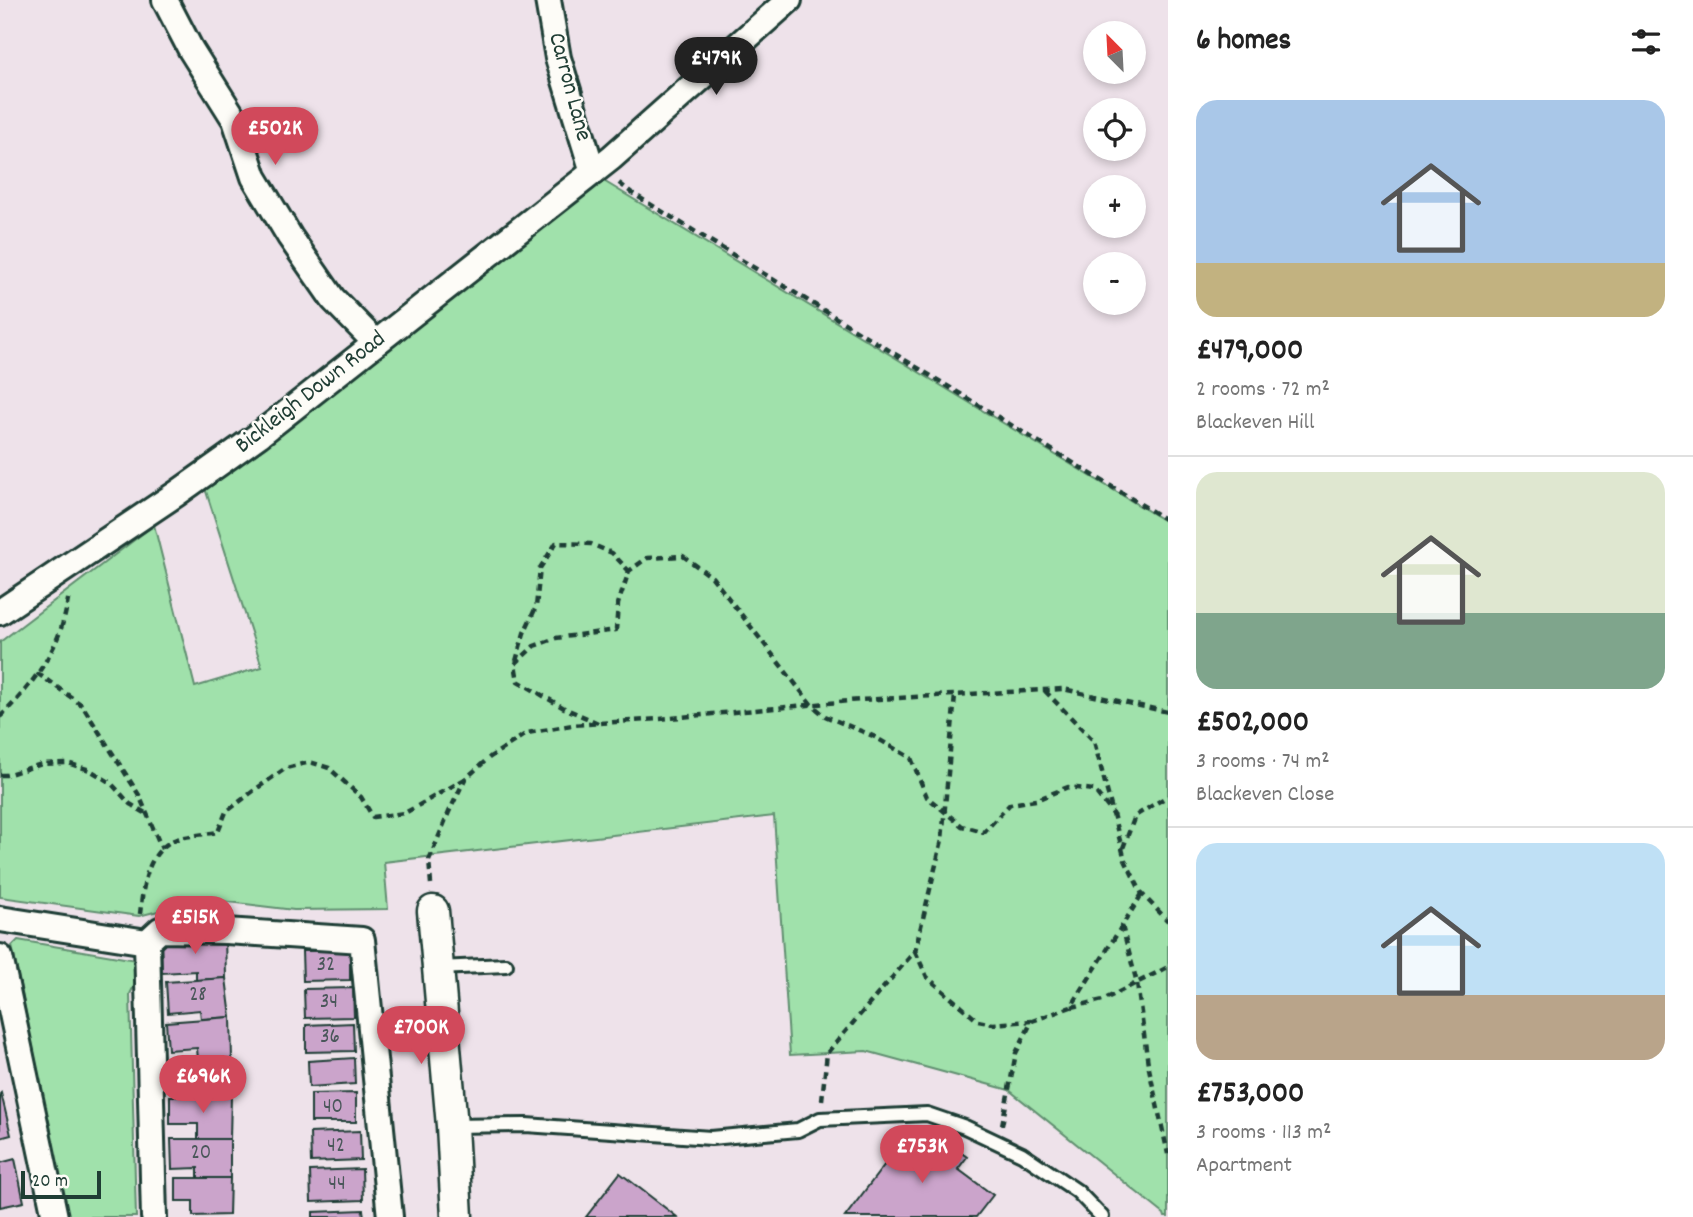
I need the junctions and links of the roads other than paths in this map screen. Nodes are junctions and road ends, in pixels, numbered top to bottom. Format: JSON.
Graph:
{"nodes":[{"id":1,"x":165,"y":0,"type":"edge"},
{"id":2,"x":548,"y":0,"type":"edge"},
{"id":3,"x":789,"y":0,"type":"edge"},
{"id":4,"x":601,"y":166,"type":"junction"},
{"id":5,"x":376,"y":343,"type":"junction"},
{"id":6,"x":0,"y":612,"type":"edge"},
{"id":7,"x":433,"y":911,"type":"road end"},
{"id":8,"x":0,"y":919,"type":"edge"},
{"id":9,"x":147,"y":942,"type":"junction"},
{"id":10,"x":0,"y":957,"type":"edge"},
{"id":11,"x":506,"y":965,"type":"dead end"},
{"id":12,"x":437,"y":968,"type":"junction"},
{"id":13,"x":452,"y":1126,"type":"junction"},
{"id":14,"x":55,"y":1217,"type":"edge"},
{"id":15,"x":155,"y":1217,"type":"edge"},
{"id":16,"x":390,"y":1217,"type":"edge"},
{"id":17,"x":457,"y":1217,"type":"edge"},
{"id":18,"x":1102,"y":1217,"type":"edge"}],
"edges":[{"from":1,"to":5,"type":"street"},
{"from":2,"to":4,"type":"street","name":"Carron Lane"},
{"from":3,"to":4,"type":"street","name":"Bickleigh Down Road"},
{"from":4,"to":5,"type":"street","name":"Bickleigh Down Road"},
{"from":5,"to":6,"type":"street","name":"Bickleigh Down Road"},
{"from":7,"to":12,"type":"street"},
{"from":8,"to":9,"type":"street"},
{"from":9,"to":15,"type":"street"},
{"from":9,"to":16,"type":"street"},
{"from":10,"to":14,"type":"street"},
{"from":11,"to":12,"type":"lane"},
{"from":12,"to":13,"type":"street"},
{"from":13,"to":17,"type":"street"},
{"from":13,"to":18,"type":"lane"}]}
